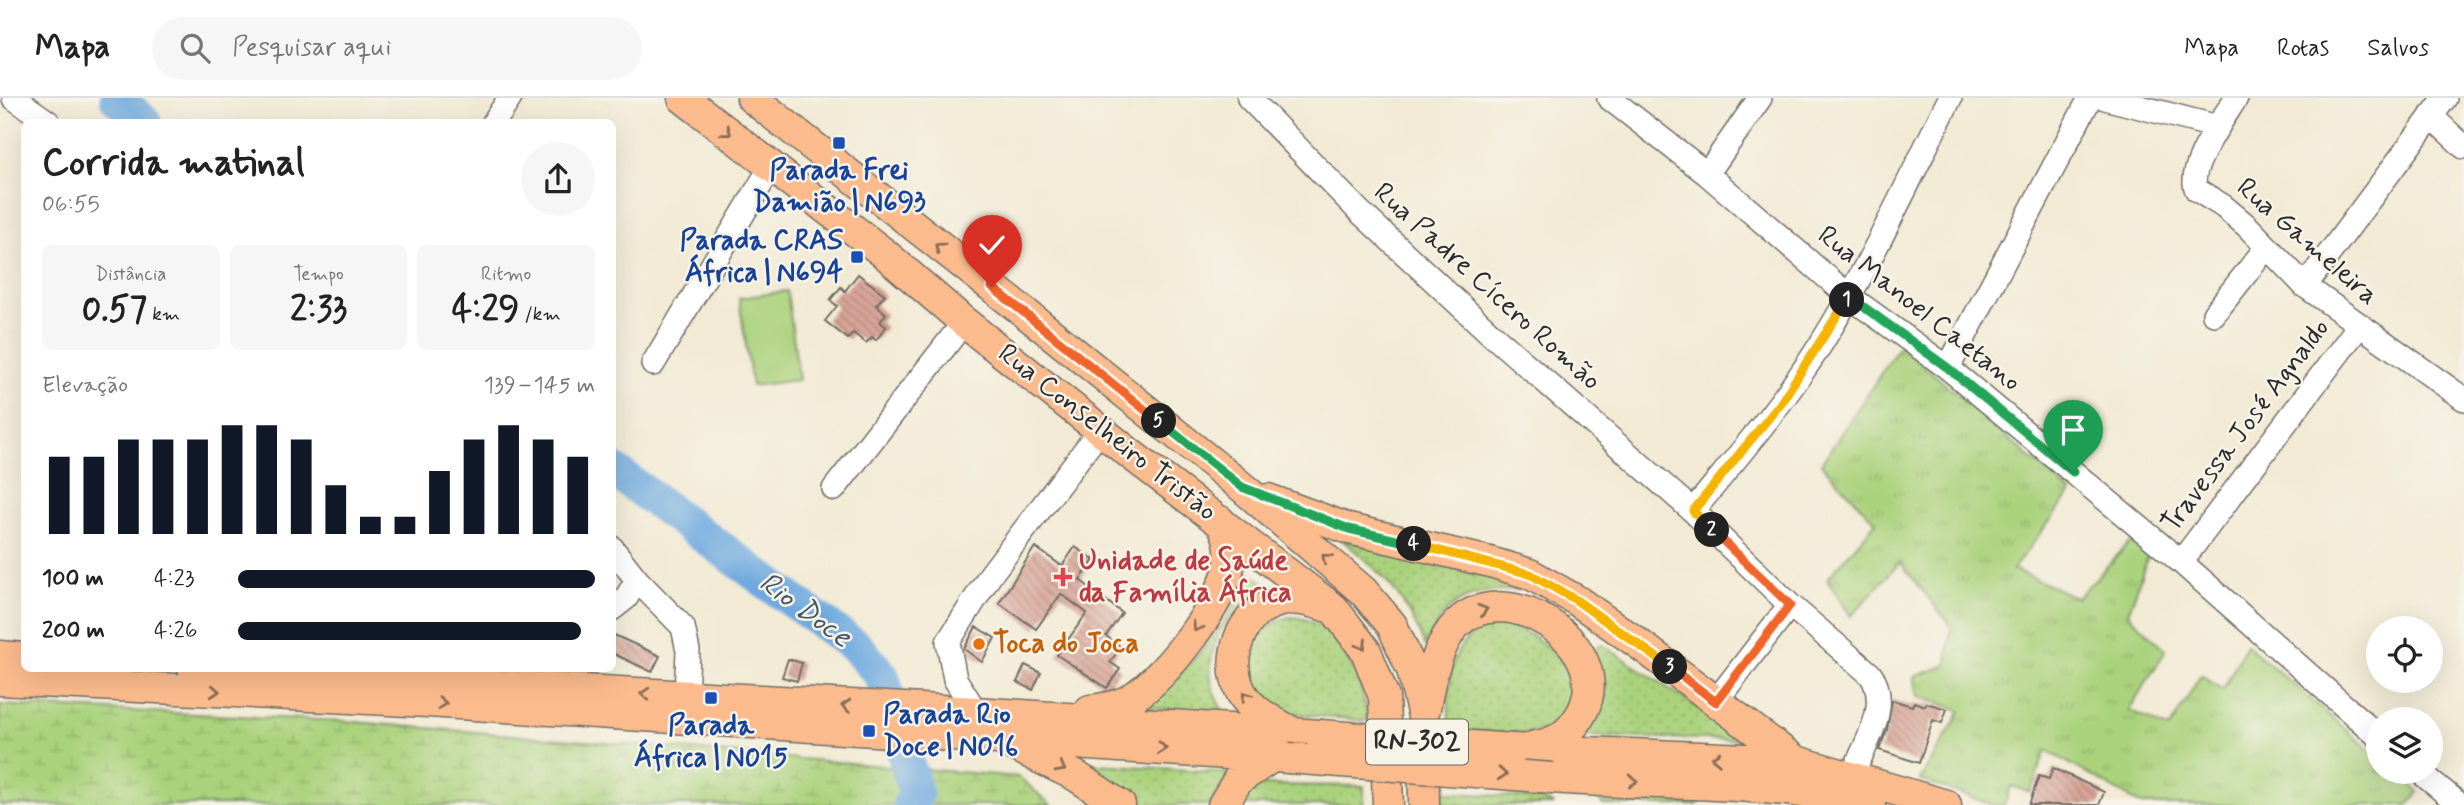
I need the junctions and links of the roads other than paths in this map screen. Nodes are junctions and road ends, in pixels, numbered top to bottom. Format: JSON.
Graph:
{"nodes":[{"id":1,"x":14,"y":98,"type":"edge"},
{"id":2,"x":510,"y":98,"type":"edge"},
{"id":3,"x":683,"y":98,"type":"edge"},
{"id":4,"x":752,"y":98,"type":"edge"},
{"id":5,"x":1248,"y":98,"type":"edge"},
{"id":6,"x":1609,"y":98,"type":"edge"},
{"id":7,"x":1760,"y":98,"type":"edge"},
{"id":8,"x":1950,"y":98,"type":"edge"},
{"id":9,"x":2090,"y":98,"type":"edge"},
{"id":10,"x":2105,"y":98,"type":"edge"},
{"id":11,"x":2236,"y":98,"type":"edge"},
{"id":12,"x":2441,"y":103,"type":"edge"},
{"id":13,"x":44,"y":119,"type":"edge"},
{"id":14,"x":496,"y":119,"type":"edge"},
{"id":15,"x":2218,"y":127,"type":"junction"},
{"id":16,"x":2464,"y":146,"type":"edge"},
{"id":17,"x":771,"y":167,"type":"junction"},
{"id":18,"x":1707,"y":174,"type":"junction"},
{"id":19,"x":2266,"y":248,"type":"junction"},
{"id":20,"x":2305,"y":286,"type":"junction"},
{"id":21,"x":1850,"y":297,"type":"junction"},
{"id":22,"x":2214,"y":314,"type":"dead end"},
{"id":23,"x":964,"y":322,"type":"junction"},
{"id":24,"x":2358,"y":327,"type":"junction"},
{"id":25,"x":653,"y":364,"type":"dead end"},
{"id":26,"x":1948,"y":368,"type":"junction"},
{"id":27,"x":2464,"y":399,"type":"edge"},
{"id":28,"x":1101,"y":429,"type":"junction"},
{"id":29,"x":1242,"y":487,"type":"junction"},
{"id":30,"x":834,"y":489,"type":"dead end"},
{"id":31,"x":1693,"y":511,"type":"junction"},
{"id":32,"x":1220,"y":521,"type":"junction"},
{"id":33,"x":616,"y":553,"type":"edge"},
{"id":34,"x":2181,"y":562,"type":"junction"},
{"id":35,"x":637,"y":580,"type":"junction"},
{"id":36,"x":1790,"y":605,"type":"junction"},
{"id":37,"x":616,"y":606,"type":"edge"},
{"id":38,"x":1334,"y":609,"type":"junction"},
{"id":39,"x":0,"y":656,"type":"edge"},
{"id":40,"x":21,"y":658,"type":"edge"},
{"id":41,"x":328,"y":672,"type":"edge"},
{"id":42,"x":564,"y":679,"type":"edge"},
{"id":43,"x":0,"y":680,"type":"edge"},
{"id":44,"x":686,"y":697,"type":"junction"},
{"id":45,"x":1716,"y":702,"type":"junction"},
{"id":46,"x":793,"y":715,"type":"junction"},
{"id":47,"x":1423,"y":716,"type":"junction"},
{"id":48,"x":967,"y":719,"type":"junction"},
{"id":49,"x":2366,"y":725,"type":"edge"},
{"id":50,"x":1005,"y":727,"type":"junction"},
{"id":51,"x":1294,"y":746,"type":"junction"},
{"id":52,"x":1517,"y":749,"type":"junction"},
{"id":53,"x":1790,"y":761,"type":"junction"},
{"id":54,"x":1851,"y":778,"type":"junction"},
{"id":55,"x":1559,"y":779,"type":"junction"},
{"id":56,"x":2435,"y":784,"type":"edge"},
{"id":57,"x":1737,"y":797,"type":"edge"},
{"id":58,"x":1120,"y":805,"type":"edge"},
{"id":59,"x":1223,"y":805,"type":"edge"},
{"id":60,"x":1388,"y":805,"type":"edge"},
{"id":61,"x":1424,"y":805,"type":"edge"},
{"id":62,"x":1592,"y":805,"type":"edge"},
{"id":63,"x":1870,"y":805,"type":"edge"},
{"id":64,"x":1946,"y":805,"type":"edge"},
{"id":65,"x":2460,"y":805,"type":"edge"}],
"edges":[{"from":1,"to":13,"type":"street"},
{"from":2,"to":14,"type":"street"},
{"from":3,"to":17,"type":"main road","name":"Rua Conselheiro Tristão","one_way":true},
{"from":29,"to":4,"type":"main road","name":"Rua Conselheiro Tristão","one_way":true},
{"from":5,"to":31,"type":"street","name":"Rua Padre Cícero Romão"},
{"from":6,"to":18,"type":"street","name":"Rua Manoel Caetano"},
{"from":7,"to":18,"type":"street"},
{"from":8,"to":21,"type":"street"},
{"from":9,"to":26,"type":"street"},
{"from":10,"to":15,"type":"street"},
{"from":11,"to":15,"type":"street","name":"Rua Gameleira"},
{"from":12,"to":16,"type":"street"},
{"from":12,"to":20,"type":"street"},
{"from":15,"to":19,"type":"street","name":"Rua Gameleira"},
{"from":17,"to":23,"type":"main road","name":"Rua Conselheiro Tristão"},
{"from":17,"to":25,"type":"street"},
{"from":18,"to":21,"type":"street","name":"Rua Manoel Caetano"},
{"from":19,"to":20,"type":"street","name":"Rua Gameleira"},
{"from":19,"to":22,"type":"street"},
{"from":20,"to":24,"type":"street","name":"Rua Gameleira"},
{"from":21,"to":26,"type":"street","name":"Rua Manoel Caetano"},
{"from":21,"to":31,"type":"street"},
{"from":23,"to":28,"type":"main road","name":"Rua Conselheiro Tristão"},
{"from":23,"to":30,"type":"street"},
{"from":24,"to":27,"type":"street","name":"Rua Gameleira"},
{"from":24,"to":34,"type":"street","name":"Travessa José Agnaldo"},
{"from":26,"to":34,"type":"street","name":"Rua Manoel Caetano"},
{"from":28,"to":32,"type":"main road","name":"Rua Conselheiro Tristão"},
{"from":28,"to":48,"type":"street"},
{"from":29,"to":45,"type":"main road"},
{"from":47,"to":29,"type":"main road","name":"Rua Conselheiro Tristão","one_way":true},
{"from":31,"to":36,"type":"street","name":"Rua Padre Cícero Romão"},
{"from":32,"to":38,"type":"main road","name":"Rua Conselheiro Tristão"},
{"from":32,"to":50,"type":"main road","one_way":true},
{"from":33,"to":35,"type":"street"},
{"from":34,"to":49,"type":"street","name":"Rua Manoel Caetano"},
{"from":35,"to":37,"type":"street"},
{"from":35,"to":44,"type":"street"},
{"from":36,"to":45,"type":"street"},
{"from":36,"to":54,"type":"street","name":"Rua Padre Cícero Romão"},
{"from":51,"to":38,"type":"main road","one_way":true},
{"from":38,"to":60,"type":"main road","name":"Rua Conselheiro Tristão","one_way":true},
{"from":39,"to":40,"type":"main road"},
{"from":41,"to":42,"type":"main road","number":"RN-302"},
{"from":44,"to":42,"type":"main road","number":"RN-302","one_way":true},
{"from":43,"to":46,"type":"main road","number":"RN-302","one_way":true},
{"from":44,"to":46,"type":"main road","number":"RN-302"},
{"from":45,"to":53,"type":"main road"},
{"from":46,"to":48,"type":"main road","number":"RN-302"},
{"from":47,"to":52,"type":"main road","one_way":true},
{"from":47,"to":61,"type":"main road","name":"Rua Conselheiro Tristão"},
{"from":48,"to":50,"type":"main road","number":"RN-302"},
{"from":50,"to":51,"type":"main road","number":"RN-302","one_way":true},
{"from":50,"to":51,"type":"main road","number":"RN-302"},
{"from":50,"to":58,"type":"main road","one_way":true},
{"from":51,"to":52,"type":"main road","number":"RN-302","bridge":true},
{"from":51,"to":55,"type":"main road","number":"RN-302","one_way":true,"bridge":true},
{"from":51,"to":59,"type":"main road"},
{"from":53,"to":52,"type":"main road","number":"RN-302","one_way":true},
{"from":53,"to":54,"type":"main road","number":"RN-302"},
{"from":54,"to":64,"type":"main road","number":"RN-302"},
{"from":55,"to":57,"type":"main road","number":"RN-302","one_way":true},
{"from":55,"to":62,"type":"main road"},
{"from":56,"to":65,"type":"street"},
{"from":57,"to":63,"type":"main road","number":"RN-302"}]}
